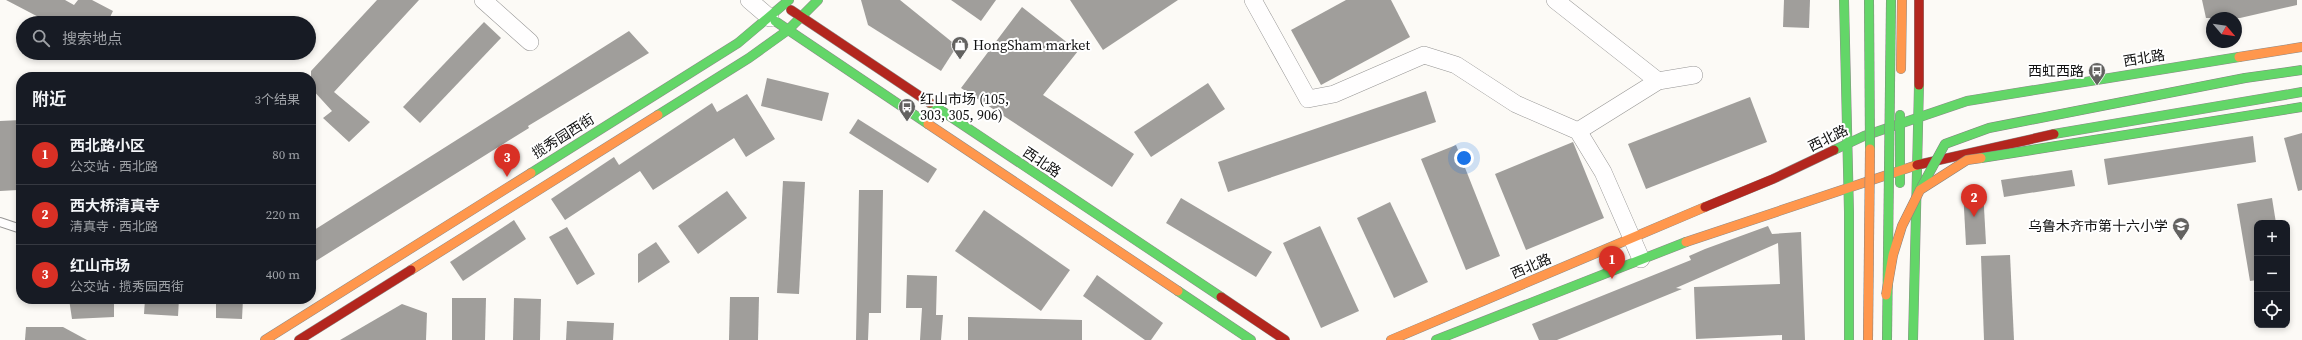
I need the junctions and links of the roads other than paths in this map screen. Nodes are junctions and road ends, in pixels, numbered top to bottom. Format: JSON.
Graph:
{"nodes":[{"id":1,"x":483,"y":0,"type":"edge"},
{"id":2,"x":749,"y":0,"type":"edge"},
{"id":3,"x":818,"y":0,"type":"edge"},
{"id":4,"x":1253,"y":0,"type":"edge"},
{"id":5,"x":1555,"y":0,"type":"edge"},
{"id":6,"x":1844,"y":0,"type":"edge"},
{"id":7,"x":1865,"y":0,"type":"edge"},
{"id":8,"x":1868,"y":0,"type":"edge"},
{"id":9,"x":1891,"y":0,"type":"edge"},
{"id":10,"x":1903,"y":0,"type":"edge"},
{"id":11,"x":1919,"y":0,"type":"edge"},
{"id":12,"x":787,"y":3,"type":"edge"},
{"id":13,"x":802,"y":17,"type":"junction"},
{"id":14,"x":770,"y":18,"type":"junction"},
{"id":15,"x":788,"y":30,"type":"junction"},
{"id":16,"x":530,"y":42,"type":"dead end"},
{"id":17,"x":2302,"y":46,"type":"edge"},
{"id":18,"x":2302,"y":70,"type":"edge"},
{"id":19,"x":1891,"y":74,"type":"junction"},
{"id":20,"x":1694,"y":75,"type":"dead end"},
{"id":21,"x":1901,"y":77,"type":"dead end"},
{"id":22,"x":1658,"y":81,"type":"junction"},
{"id":23,"x":2302,"y":92,"type":"edge"},
{"id":24,"x":1900,"y":108,"type":"dead end"},
{"id":25,"x":2302,"y":108,"type":"edge"},
{"id":26,"x":1919,"y":116,"type":"junction"},
{"id":27,"x":1900,"y":123,"type":"junction"},
{"id":28,"x":1578,"y":131,"type":"junction"},
{"id":29,"x":1864,"y":136,"type":"junction"},
{"id":30,"x":1847,"y":145,"type":"junction"},
{"id":31,"x":1916,"y":165,"type":"junction"},
{"id":32,"x":1900,"y":169,"type":"junction"},
{"id":33,"x":1865,"y":181,"type":"junction"},
{"id":34,"x":1850,"y":186,"type":"junction"},
{"id":35,"x":1921,"y":189,"type":"junction"},
{"id":36,"x":1900,"y":192,"type":"dead end"},
{"id":37,"x":1899,"y":208,"type":"dead end"},
{"id":38,"x":0,"y":222,"type":"edge"},
{"id":39,"x":16,"y":227,"type":"edge"},
{"id":40,"x":1632,"y":236,"type":"junction"},
{"id":41,"x":1851,"y":239,"type":"junction"},
{"id":42,"x":1641,"y":259,"type":"junction"},
{"id":43,"x":1886,"y":295,"type":"junction"},
{"id":44,"x":265,"y":340,"type":"edge"},
{"id":45,"x":299,"y":340,"type":"edge"},
{"id":46,"x":1251,"y":340,"type":"edge"},
{"id":47,"x":1285,"y":340,"type":"edge"},
{"id":48,"x":1391,"y":340,"type":"edge"},
{"id":49,"x":1436,"y":340,"type":"edge"},
{"id":50,"x":1849,"y":340,"type":"edge"},
{"id":51,"x":1868,"y":340,"type":"edge"},
{"id":52,"x":1887,"y":340,"type":"edge"},
{"id":53,"x":1896,"y":340,"type":"edge"},
{"id":54,"x":1913,"y":340,"type":"edge"}],
"edges":[{"from":1,"to":16,"type":"street"},
{"from":2,"to":14,"type":"street"},
{"from":3,"to":13,"type":"main road"},
{"from":4,"to":28,"type":"street"},
{"from":5,"to":22,"type":"street"},
{"from":6,"to":30,"type":"main road"},
{"from":7,"to":29,"type":"main road"},
{"from":8,"to":51,"type":"main road","bridge":true},
{"from":9,"to":19,"type":"main road","bridge":true},
{"from":10,"to":19,"type":"main road","bridge":true},
{"from":10,"to":21,"type":"main road"},
{"from":11,"to":26,"type":"main road"},
{"from":12,"to":13,"type":"main road","name":"西北路"},
{"from":12,"to":14,"type":"main road","name":"揽秀园西街"},
{"from":13,"to":15,"type":"main road"},
{"from":13,"to":47,"type":"main road","name":"西北路"},
{"from":14,"to":15,"type":"main road"},
{"from":14,"to":44,"type":"main road","name":"揽秀园西街"},
{"from":15,"to":45,"type":"main road"},
{"from":15,"to":46,"type":"main road"},
{"from":17,"to":26,"type":"main road","name":"西北路"},
{"from":18,"to":35,"type":"main road","bridge":true},
{"from":19,"to":43,"type":"main road","bridge":true},
{"from":20,"to":22,"type":"street"},
{"from":22,"to":28,"type":"street"},
{"from":23,"to":31,"type":"main road"},
{"from":24,"to":27,"type":"main road"},
{"from":25,"to":35,"type":"main road","bridge":true},
{"from":26,"to":27,"type":"main road","name":"西北路"},
{"from":26,"to":31,"type":"main road"},
{"from":27,"to":29,"type":"main road","name":"西北路"},
{"from":27,"to":32,"type":"main road"},
{"from":28,"to":40,"type":"street"},
{"from":29,"to":30,"type":"main road","name":"西北路"},
{"from":29,"to":33,"type":"main road"},
{"from":30,"to":34,"type":"main road"},
{"from":30,"to":40,"type":"main road","name":"西北路"},
{"from":31,"to":32,"type":"main road"},
{"from":31,"to":54,"type":"main road"},
{"from":32,"to":33,"type":"main road"},
{"from":32,"to":36,"type":"main road"},
{"from":33,"to":34,"type":"main road"},
{"from":33,"to":41,"type":"main road"},
{"from":34,"to":41,"type":"main road"},
{"from":34,"to":42,"type":"main road"},
{"from":35,"to":43,"type":"main road","bridge":true},
{"from":37,"to":53,"type":"main road"},
{"from":38,"to":39,"type":"lane"},
{"from":40,"to":42,"type":"street"},
{"from":40,"to":48,"type":"main road","name":"西北路"},
{"from":41,"to":50,"type":"main road"},
{"from":42,"to":49,"type":"main road"},
{"from":43,"to":52,"type":"main road","bridge":true}]}
